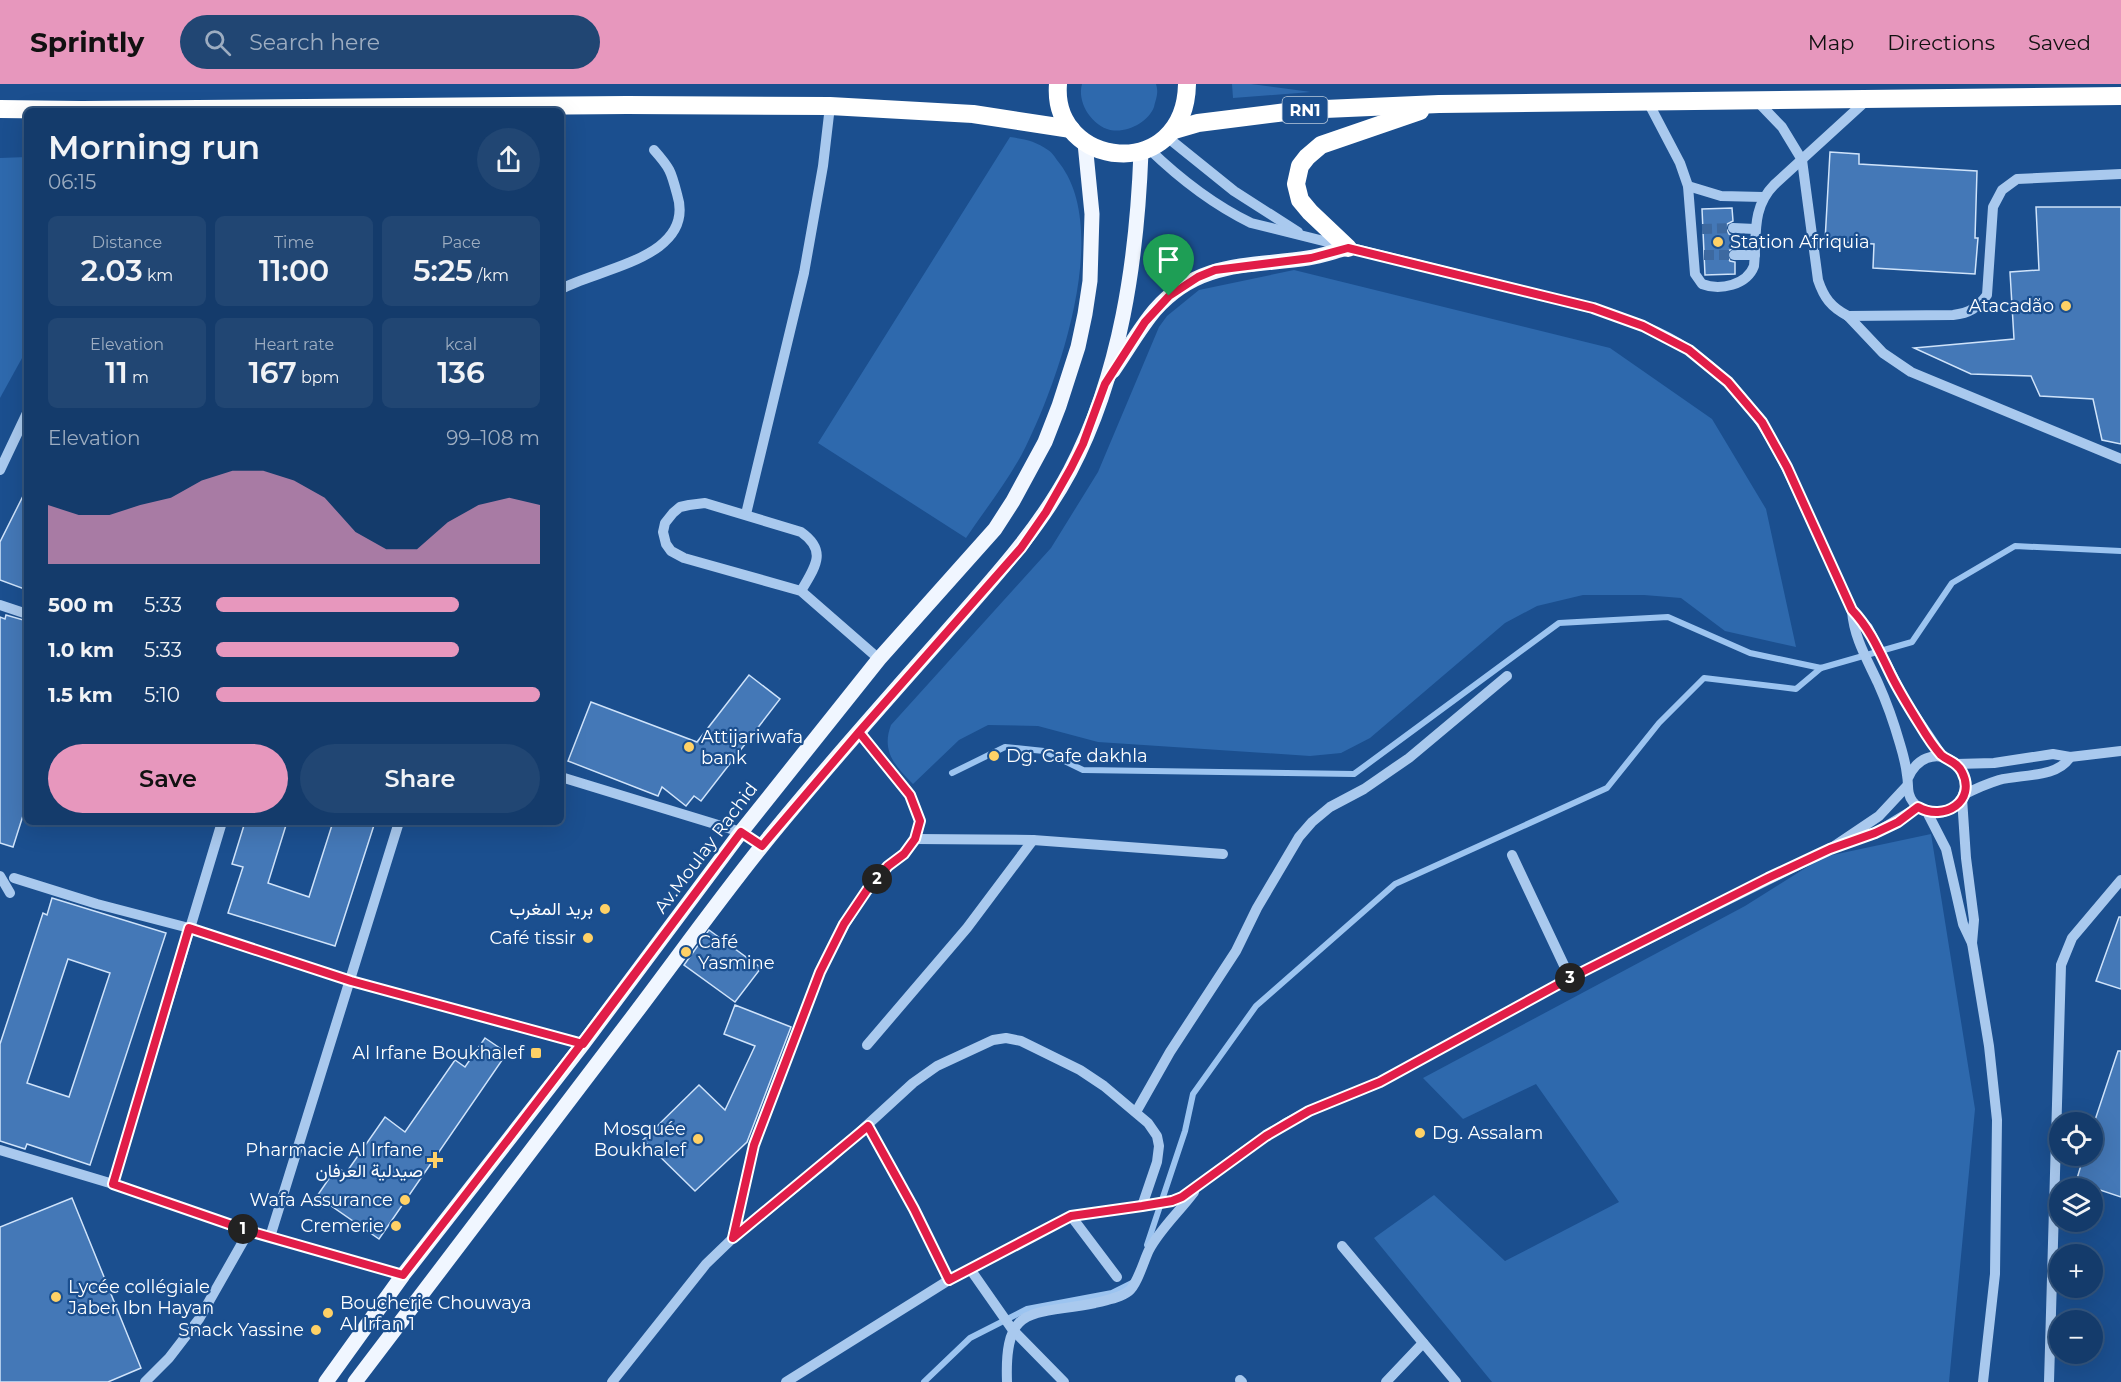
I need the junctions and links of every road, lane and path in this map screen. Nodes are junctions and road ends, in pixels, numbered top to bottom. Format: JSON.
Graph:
{"nodes":[{"id":1,"x":1058,"y":84,"type":"edge"},
{"id":2,"x":1187,"y":84,"type":"edge"},
{"id":3,"x":2121,"y":96,"type":"edge"},
{"id":4,"x":1868,"y":99,"type":"junction"},
{"id":5,"x":1756,"y":100,"type":"junction"},
{"id":6,"x":1648,"y":102,"type":"junction"},
{"id":7,"x":1439,"y":104,"type":"junction"},
{"id":8,"x":830,"y":106,"type":"junction"},
{"id":9,"x":309,"y":108,"type":"edge"},
{"id":10,"x":0,"y":109,"type":"edge"},
{"id":11,"x":24,"y":109,"type":"edge"},
{"id":12,"x":1071,"y":129,"type":"junction"},
{"id":13,"x":1170,"y":133,"type":"junction"},
{"id":14,"x":1085,"y":143,"type":"junction"},
{"id":15,"x":654,"y":150,"type":"dead end"},
{"id":16,"x":1145,"y":150,"type":"junction"},
{"id":17,"x":1802,"y":160,"type":"junction"},
{"id":18,"x":2121,"y":174,"type":"edge"},
{"id":19,"x":1688,"y":186,"type":"junction"},
{"id":20,"x":1763,"y":197,"type":"junction"},
{"id":21,"x":1733,"y":228,"type":"tunnel mouth"},
{"id":22,"x":1755,"y":228,"type":"junction"},
{"id":23,"x":1300,"y":234,"type":"junction"},
{"id":24,"x":1348,"y":248,"type":"junction"},
{"id":25,"x":1734,"y":255,"type":"tunnel mouth"},
{"id":26,"x":1755,"y":255,"type":"junction"},
{"id":27,"x":564,"y":288,"type":"edge"},
{"id":28,"x":1848,"y":316,"type":"junction"},
{"id":29,"x":1105,"y":384,"type":"junction"},
{"id":30,"x":24,"y":419,"type":"edge"},
{"id":31,"x":2121,"y":459,"type":"edge"},
{"id":32,"x":0,"y":470,"type":"edge"},
{"id":33,"x":746,"y":514,"type":"junction"},
{"id":34,"x":801,"y":591,"type":"junction"},
{"id":35,"x":0,"y":605,"type":"edge"},
{"id":36,"x":1852,"y":610,"type":"junction"},
{"id":37,"x":24,"y":613,"type":"edge"},
{"id":38,"x":879,"y":659,"type":"junction"},
{"id":39,"x":1507,"y":676,"type":"dead end"},
{"id":40,"x":859,"y":732,"type":"junction"},
{"id":41,"x":2121,"y":751,"type":"edge"},
{"id":42,"x":1943,"y":757,"type":"junction"},
{"id":43,"x":2070,"y":757,"type":"junction"},
{"id":44,"x":1956,"y":764,"type":"junction"},
{"id":45,"x":564,"y":778,"type":"edge"},
{"id":46,"x":1907,"y":782,"type":"junction"},
{"id":47,"x":1963,"y":797,"type":"junction"},
{"id":48,"x":1923,"y":810,"type":"junction"},
{"id":49,"x":221,"y":825,"type":"edge"},
{"id":50,"x":398,"y":825,"type":"edge"},
{"id":51,"x":741,"y":832,"type":"junction"},
{"id":52,"x":915,"y":839,"type":"junction"},
{"id":53,"x":1033,"y":840,"type":"junction"},
{"id":54,"x":762,"y":846,"type":"junction"},
{"id":55,"x":1830,"y":849,"type":"junction"},
{"id":56,"x":1223,"y":854,"type":"dead end"},
{"id":57,"x":1512,"y":855,"type":"dead end"},
{"id":58,"x":14,"y":878,"type":"dead end"},
{"id":59,"x":2121,"y":880,"type":"edge"},
{"id":60,"x":1,"y":881,"type":"edge"},
{"id":61,"x":10,"y":893,"type":"dead end"},
{"id":62,"x":189,"y":928,"type":"junction"},
{"id":63,"x":1972,"y":943,"type":"junction"},
{"id":64,"x":1570,"y":978,"type":"junction"},
{"id":65,"x":351,"y":981,"type":"junction"},
{"id":66,"x":583,"y":1044,"type":"junction"},
{"id":67,"x":867,"y":1046,"type":"dead end"},
{"id":68,"x":1136,"y":1112,"type":"junction"},
{"id":69,"x":868,"y":1126,"type":"junction"},
{"id":70,"x":0,"y":1150,"type":"edge"},
{"id":71,"x":113,"y":1184,"type":"junction"},
{"id":72,"x":1200,"y":1184,"type":"junction"},
{"id":73,"x":1146,"y":1205,"type":"junction"},
{"id":74,"x":1071,"y":1216,"type":"junction"},
{"id":75,"x":249,"y":1231,"type":"junction"},
{"id":76,"x":270,"y":1237,"type":"junction"},
{"id":77,"x":733,"y":1238,"type":"junction"},
{"id":78,"x":1342,"y":1246,"type":"dead end"},
{"id":79,"x":970,"y":1269,"type":"junction"},
{"id":80,"x":403,"y":1275,"type":"junction"},
{"id":81,"x":1117,"y":1277,"type":"dead end"},
{"id":82,"x":949,"y":1280,"type":"junction"},
{"id":83,"x":1012,"y":1329,"type":"junction"},
{"id":84,"x":1423,"y":1342,"type":"junction"},
{"id":85,"x":145,"y":1382,"type":"edge"},
{"id":86,"x":326,"y":1382,"type":"edge"},
{"id":87,"x":355,"y":1382,"type":"edge"},
{"id":88,"x":612,"y":1382,"type":"edge"},
{"id":89,"x":786,"y":1382,"type":"edge"},
{"id":90,"x":1007,"y":1382,"type":"edge"},
{"id":91,"x":1064,"y":1382,"type":"edge"},
{"id":92,"x":1386,"y":1382,"type":"edge"},
{"id":93,"x":1456,"y":1382,"type":"edge"},
{"id":94,"x":1983,"y":1382,"type":"edge"},
{"id":95,"x":2049,"y":1382,"type":"edge"}],
"edges":[{"from":1,"to":12,"type":"highway"},
{"from":2,"to":13,"type":"highway"},
{"from":3,"to":4,"type":"highway","number":"RN1"},
{"from":4,"to":5,"type":"highway","number":"RN1"},
{"from":4,"to":17,"type":"street"},
{"from":5,"to":6,"type":"highway","number":"RN1"},
{"from":5,"to":17,"type":"street"},
{"from":6,"to":7,"type":"highway","number":"RN1"},
{"from":6,"to":19,"type":"street"},
{"from":7,"to":13,"type":"highway","number":"RN1"},
{"from":7,"to":24,"type":"highway"},
{"from":8,"to":9,"type":"highway"},
{"from":8,"to":12,"type":"highway"},
{"from":8,"to":33,"type":"street"},
{"from":10,"to":11,"type":"highway"},
{"from":12,"to":14,"type":"highway"},
{"from":13,"to":16,"type":"highway","number":"RN1"},
{"from":13,"to":23,"type":"street"},
{"from":14,"to":16,"type":"highway"},
{"from":14,"to":38,"type":"main road","name":"Av.Moulay Rachid"},
{"from":15,"to":27,"type":"street"},
{"from":16,"to":23,"type":"street"},
{"from":16,"to":29,"type":"main road"},
{"from":17,"to":20,"type":"street"},
{"from":17,"to":28,"type":"street"},
{"from":18,"to":28,"type":"street"},
{"from":19,"to":20,"type":"street"},
{"from":19,"to":26,"type":"street"},
{"from":20,"to":22,"type":"street"},
{"from":21,"to":22,"type":"street"},
{"from":22,"to":26,"type":"street"},
{"from":23,"to":24,"type":"street"},
{"from":24,"to":29,"type":"main road"},
{"from":24,"to":36,"type":"street"},
{"from":25,"to":26,"type":"street"},
{"from":28,"to":31,"type":"street"},
{"from":29,"to":40,"type":"main road"},
{"from":30,"to":32,"type":"street"},
{"from":33,"to":34,"type":"street"},
{"from":33,"to":34,"type":"street"},
{"from":34,"to":38,"type":"street"},
{"from":35,"to":37,"type":"street"},
{"from":36,"to":42,"type":"street"},
{"from":36,"to":46,"type":"street"},
{"from":38,"to":51,"type":"main road","name":"Av.Moulay Rachid"},
{"from":39,"to":68,"type":"street"},
{"from":40,"to":52,"type":"street"},
{"from":40,"to":54,"type":"main road"},
{"from":41,"to":43,"type":"street"},
{"from":42,"to":44,"type":"street"},
{"from":42,"to":46,"type":"street"},
{"from":43,"to":44,"type":"street"},
{"from":43,"to":47,"type":"street"},
{"from":44,"to":47,"type":"street"},
{"from":45,"to":51,"type":"street"},
{"from":46,"to":48,"type":"street"},
{"from":46,"to":55,"type":"street"},
{"from":47,"to":48,"type":"street"},
{"from":47,"to":63,"type":"street"},
{"from":48,"to":55,"type":"street"},
{"from":48,"to":63,"type":"street"},
{"from":49,"to":62,"type":"street"},
{"from":50,"to":65,"type":"street"},
{"from":51,"to":54,"type":"street"},
{"from":51,"to":66,"type":"main road","name":"Av.Moulay Rachid"},
{"from":52,"to":53,"type":"street"},
{"from":52,"to":77,"type":"street"},
{"from":53,"to":56,"type":"street"},
{"from":53,"to":67,"type":"street"},
{"from":54,"to":87,"type":"main road"},
{"from":55,"to":64,"type":"street"},
{"from":57,"to":64,"type":"street"},
{"from":58,"to":62,"type":"street"},
{"from":59,"to":95,"type":"street"},
{"from":60,"to":61,"type":"street"},
{"from":62,"to":65,"type":"street"},
{"from":62,"to":71,"type":"street"},
{"from":63,"to":94,"type":"street"},
{"from":64,"to":72,"type":"street"},
{"from":65,"to":66,"type":"street"},
{"from":65,"to":76,"type":"street"},
{"from":66,"to":80,"type":"main road","name":"Av.Moulay Rachid"},
{"from":68,"to":69,"type":"street"},
{"from":68,"to":73,"type":"street"},
{"from":69,"to":77,"type":"street"},
{"from":69,"to":82,"type":"street"},
{"from":70,"to":71,"type":"street"},
{"from":71,"to":75,"type":"street"},
{"from":72,"to":73,"type":"street"},
{"from":72,"to":83,"type":"street"},
{"from":73,"to":74,"type":"street"},
{"from":74,"to":79,"type":"street"},
{"from":74,"to":81,"type":"street"},
{"from":75,"to":76,"type":"street"},
{"from":75,"to":85,"type":"street"},
{"from":76,"to":80,"type":"street"},
{"from":77,"to":88,"type":"street"},
{"from":78,"to":84,"type":"street"},
{"from":79,"to":82,"type":"street"},
{"from":79,"to":83,"type":"street"},
{"from":80,"to":86,"type":"main road","name":"Av.Moulay Rachid"},
{"from":82,"to":89,"type":"street"},
{"from":83,"to":90,"type":"street"},
{"from":83,"to":91,"type":"street"},
{"from":84,"to":92,"type":"street"},
{"from":84,"to":93,"type":"street"}]}
